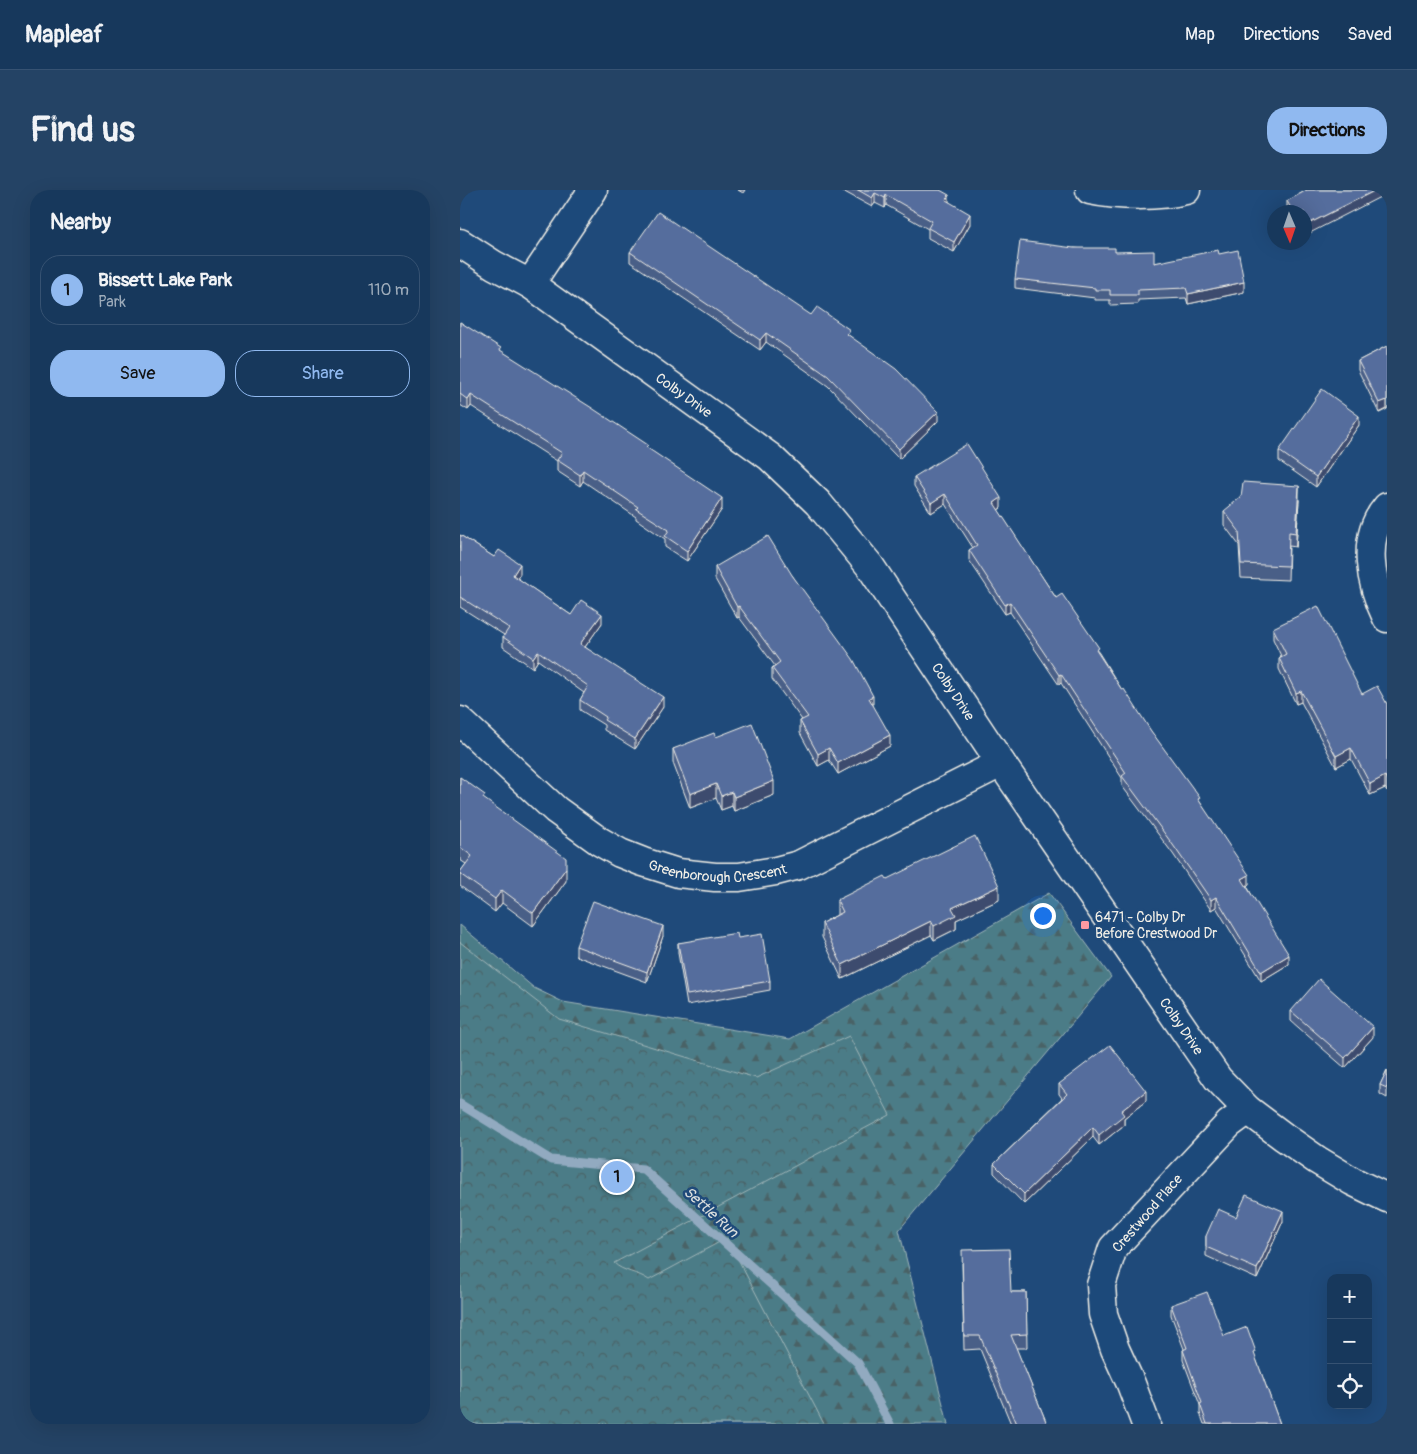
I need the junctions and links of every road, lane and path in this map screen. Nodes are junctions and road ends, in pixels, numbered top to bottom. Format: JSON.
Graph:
{"nodes":[{"id":1,"x":593,"y":190,"type":"edge"},
{"id":2,"x":1090,"y":190,"type":"edge"},
{"id":3,"x":1186,"y":190,"type":"edge"},
{"id":4,"x":460,"y":243,"type":"edge"},
{"id":5,"x":530,"y":284,"type":"junction"},
{"id":6,"x":1387,"y":507,"type":"edge"},
{"id":7,"x":1387,"y":618,"type":"edge"},
{"id":8,"x":460,"y":721,"type":"edge"},
{"id":9,"x":1001,"y":763,"type":"junction"},
{"id":10,"x":1248,"y":1110,"type":"junction"},
{"id":11,"x":1387,"y":1198,"type":"edge"},
{"id":12,"x":1146,"y":1424,"type":"edge"}],
"edges":[{"from":1,"to":5,"type":"street"},
{"from":2,"to":3,"type":"street"},
{"from":4,"to":5,"type":"street","name":"Colby Drive"},
{"from":5,"to":9,"type":"street","name":"Colby Drive"},
{"from":6,"to":7,"type":"street"},
{"from":8,"to":9,"type":"street","name":"Greenborough Crescent"},
{"from":9,"to":10,"type":"street","name":"Colby Drive"},
{"from":10,"to":11,"type":"street","name":"Colby Drive"},
{"from":10,"to":12,"type":"street","name":"Crestwood Place"}]}
